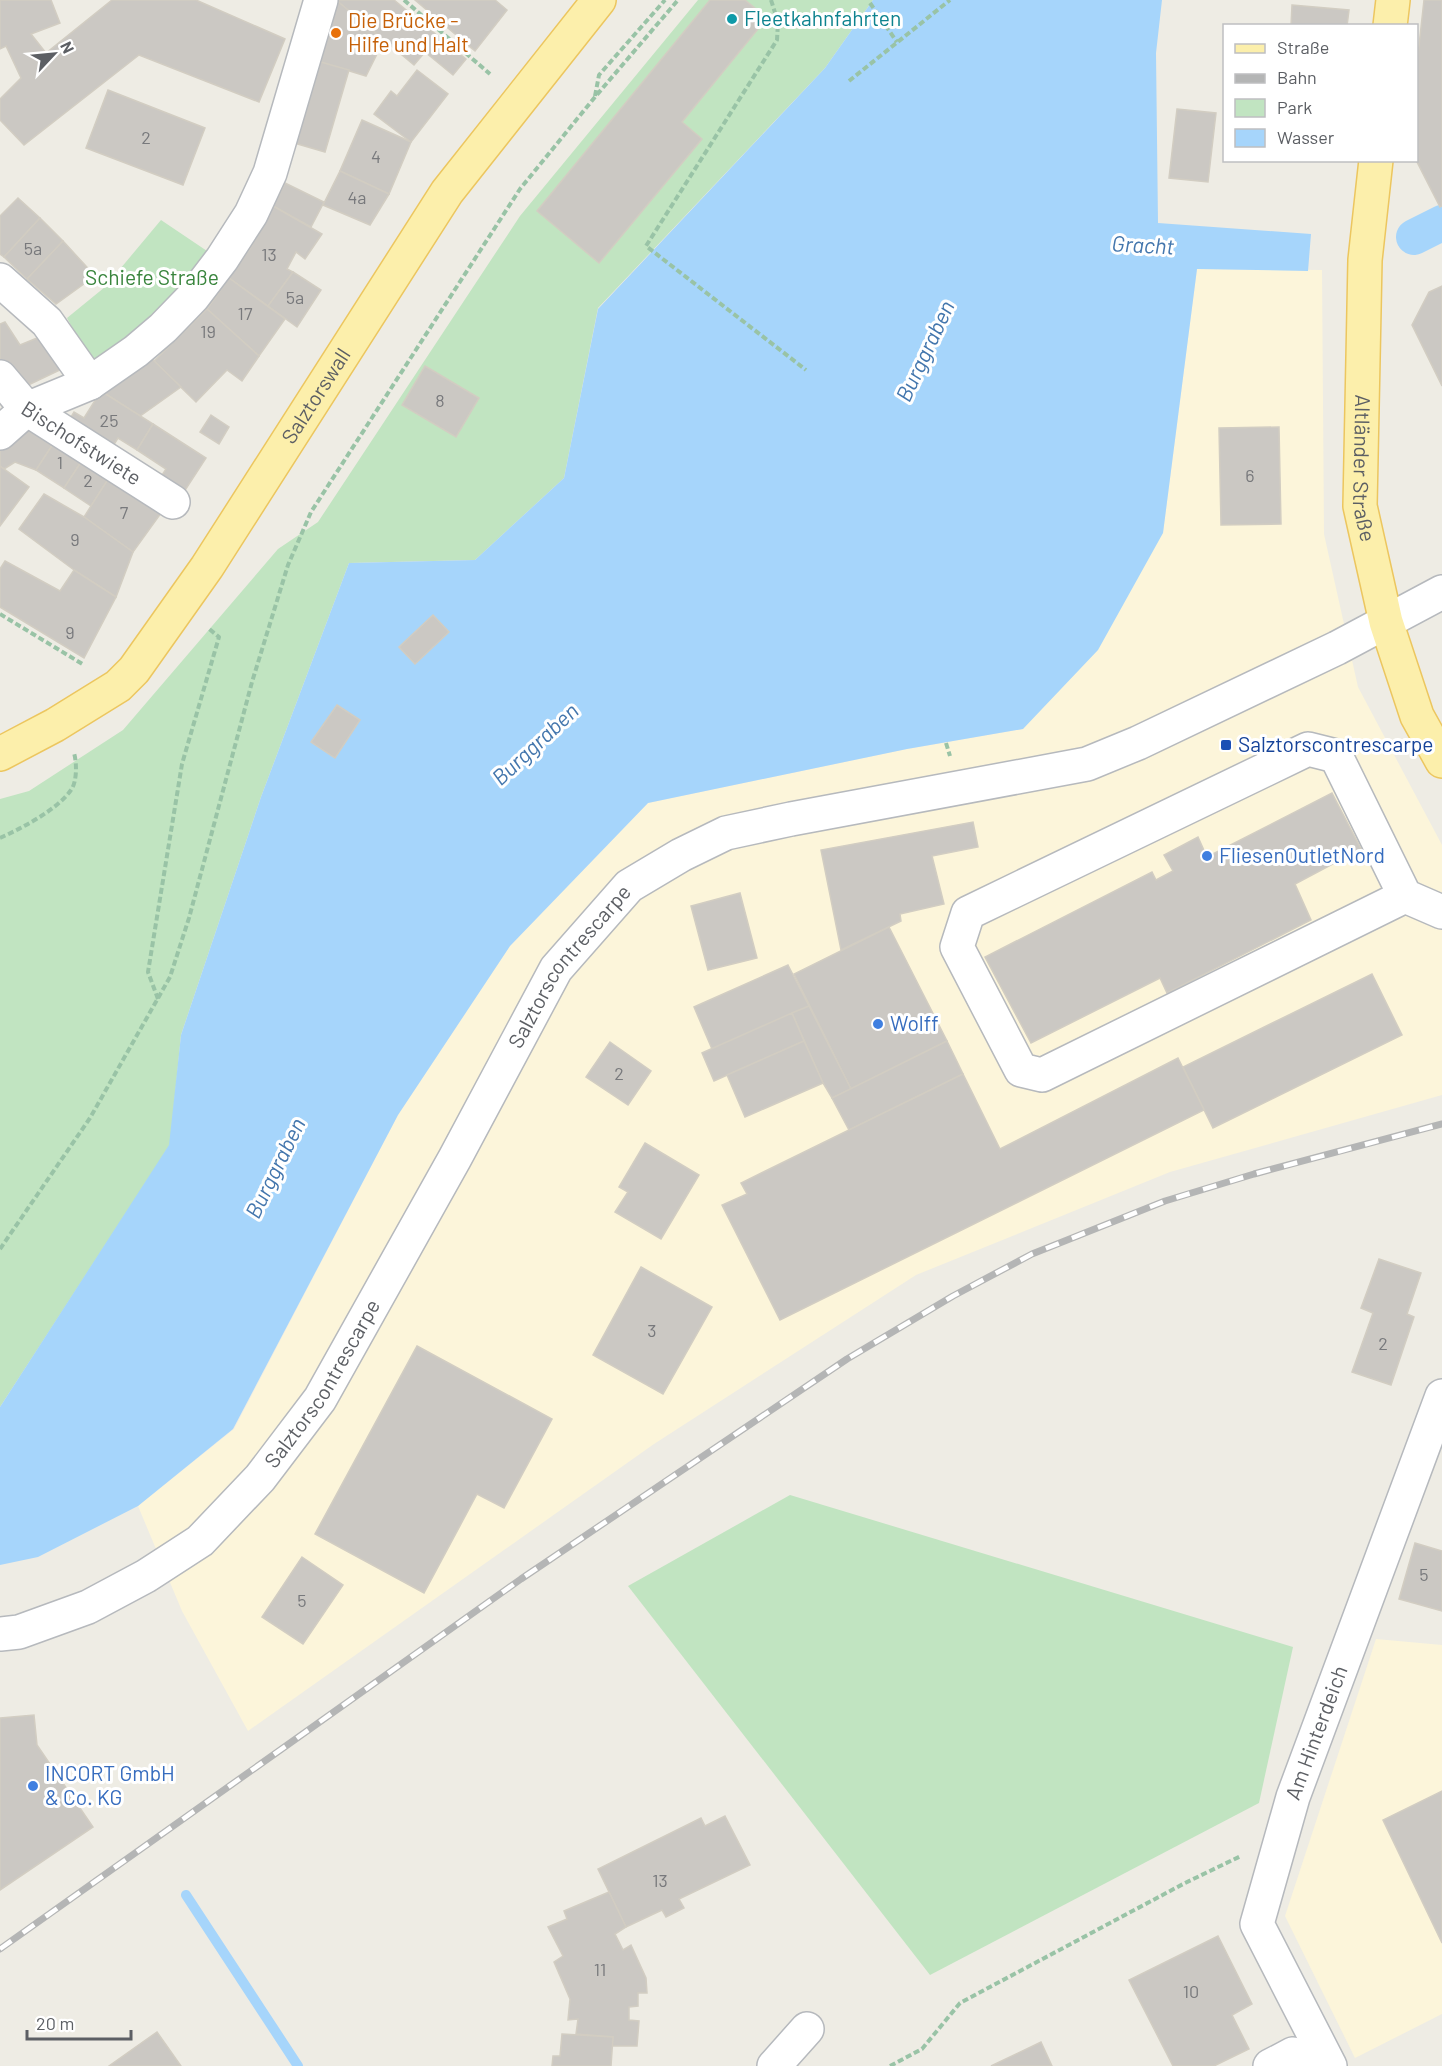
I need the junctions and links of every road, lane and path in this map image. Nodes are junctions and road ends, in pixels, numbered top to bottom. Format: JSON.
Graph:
{"nodes":[{"id":1,"x":321,"y":0,"type":"edge"},
{"id":2,"x":404,"y":0,"type":"edge"},
{"id":3,"x":599,"y":0,"type":"edge"},
{"id":4,"x":665,"y":0,"type":"edge"},
{"id":5,"x":678,"y":0,"type":"edge"},
{"id":6,"x":771,"y":0,"type":"edge"},
{"id":7,"x":950,"y":0,"type":"edge"},
{"id":8,"x":1393,"y":0,"type":"edge"},
{"id":9,"x":870,"y":3,"type":"dead end"},
{"id":10,"x":1390,"y":24,"type":"edge"},
{"id":11,"x":897,"y":42,"type":"junction"},
{"id":12,"x":490,"y":74,"type":"dead end"},
{"id":13,"x":849,"y":81,"type":"dead end"},
{"id":14,"x":595,"y":97,"type":"junction"},
{"id":15,"x":1376,"y":162,"type":"edge"},
{"id":16,"x":7,"y":295,"type":"edge"},
{"id":17,"x":806,"y":370,"type":"dead end"},
{"id":18,"x":0,"y":376,"type":"edge"},
{"id":19,"x":90,"y":383,"type":"junction"},
{"id":20,"x":27,"y":409,"type":"junction"},
{"id":21,"x":0,"y":433,"type":"edge"},
{"id":22,"x":173,"y":502,"type":"dead end"},
{"id":23,"x":1442,"y":592,"type":"edge"},
{"id":24,"x":0,"y":614,"type":"edge"},
{"id":25,"x":1386,"y":622,"type":"junction"},
{"id":26,"x":208,"y":628,"type":"dead end"},
{"id":27,"x":84,"y":665,"type":"dead end"},
{"id":28,"x":55,"y":725,"type":"junction"},
{"id":29,"x":0,"y":754,"type":"edge"},
{"id":30,"x":1442,"y":761,"type":"edge"},
{"id":31,"x":0,"y":838,"type":"edge"},
{"id":32,"x":1405,"y":896,"type":"junction"},
{"id":33,"x":1442,"y":912,"type":"edge"},
{"id":34,"x":158,"y":1000,"type":"junction"},
{"id":35,"x":0,"y":1249,"type":"edge"},
{"id":36,"x":1442,"y":1396,"type":"edge"},
{"id":37,"x":0,"y":1634,"type":"edge"},
{"id":38,"x":1282,"y":1835,"type":"junction"},
{"id":39,"x":807,"y":2029,"type":"dead end"},
{"id":40,"x":774,"y":2066,"type":"edge"},
{"id":41,"x":890,"y":2066,"type":"edge"},
{"id":42,"x":1270,"y":2066,"type":"edge"},
{"id":43,"x":1299,"y":2066,"type":"edge"},
{"id":44,"x":1330,"y":2066,"type":"edge"}],
"edges":[{"from":1,"to":19,"type":"street"},
{"from":2,"to":12,"type":"path"},
{"from":3,"to":28,"type":"main road","name":"Salztorswall"},
{"from":4,"to":14,"type":"path"},
{"from":5,"to":14,"type":"path"},
{"from":6,"to":17,"type":"path"},
{"from":7,"to":11,"type":"path"},
{"from":8,"to":10,"type":"main road"},
{"from":9,"to":11,"type":"path"},
{"from":11,"to":13,"type":"path"},
{"from":14,"to":34,"type":"path"},
{"from":15,"to":25,"type":"main road","name":"Altländer Straße"},
{"from":16,"to":19,"type":"street"},
{"from":18,"to":20,"type":"street","name":"Bischofstwiete"},
{"from":19,"to":20,"type":"street"},
{"from":20,"to":21,"type":"street"},
{"from":20,"to":22,"type":"street","name":"Bischofstwiete"},
{"from":23,"to":25,"type":"street","name":"Salztorscontrescarpe"},
{"from":24,"to":27,"type":"path"},
{"from":25,"to":30,"type":"main road","name":"Altländer Straße"},
{"from":25,"to":37,"type":"street","name":"Salztorscontrescarpe"},
{"from":26,"to":34,"type":"path"},
{"from":28,"to":29,"type":"main road","name":"Salztorswall"},
{"from":28,"to":31,"type":"path"},
{"from":32,"to":32,"type":"street"},
{"from":32,"to":33,"type":"street"},
{"from":34,"to":35,"type":"path"},
{"from":36,"to":38,"type":"street","name":"Am Hinterdeich"},
{"from":38,"to":41,"type":"path"},
{"from":38,"to":44,"type":"street","name":"Am Hinterdeich"},
{"from":39,"to":40,"type":"street"},
{"from":42,"to":43,"type":"street"}]}
